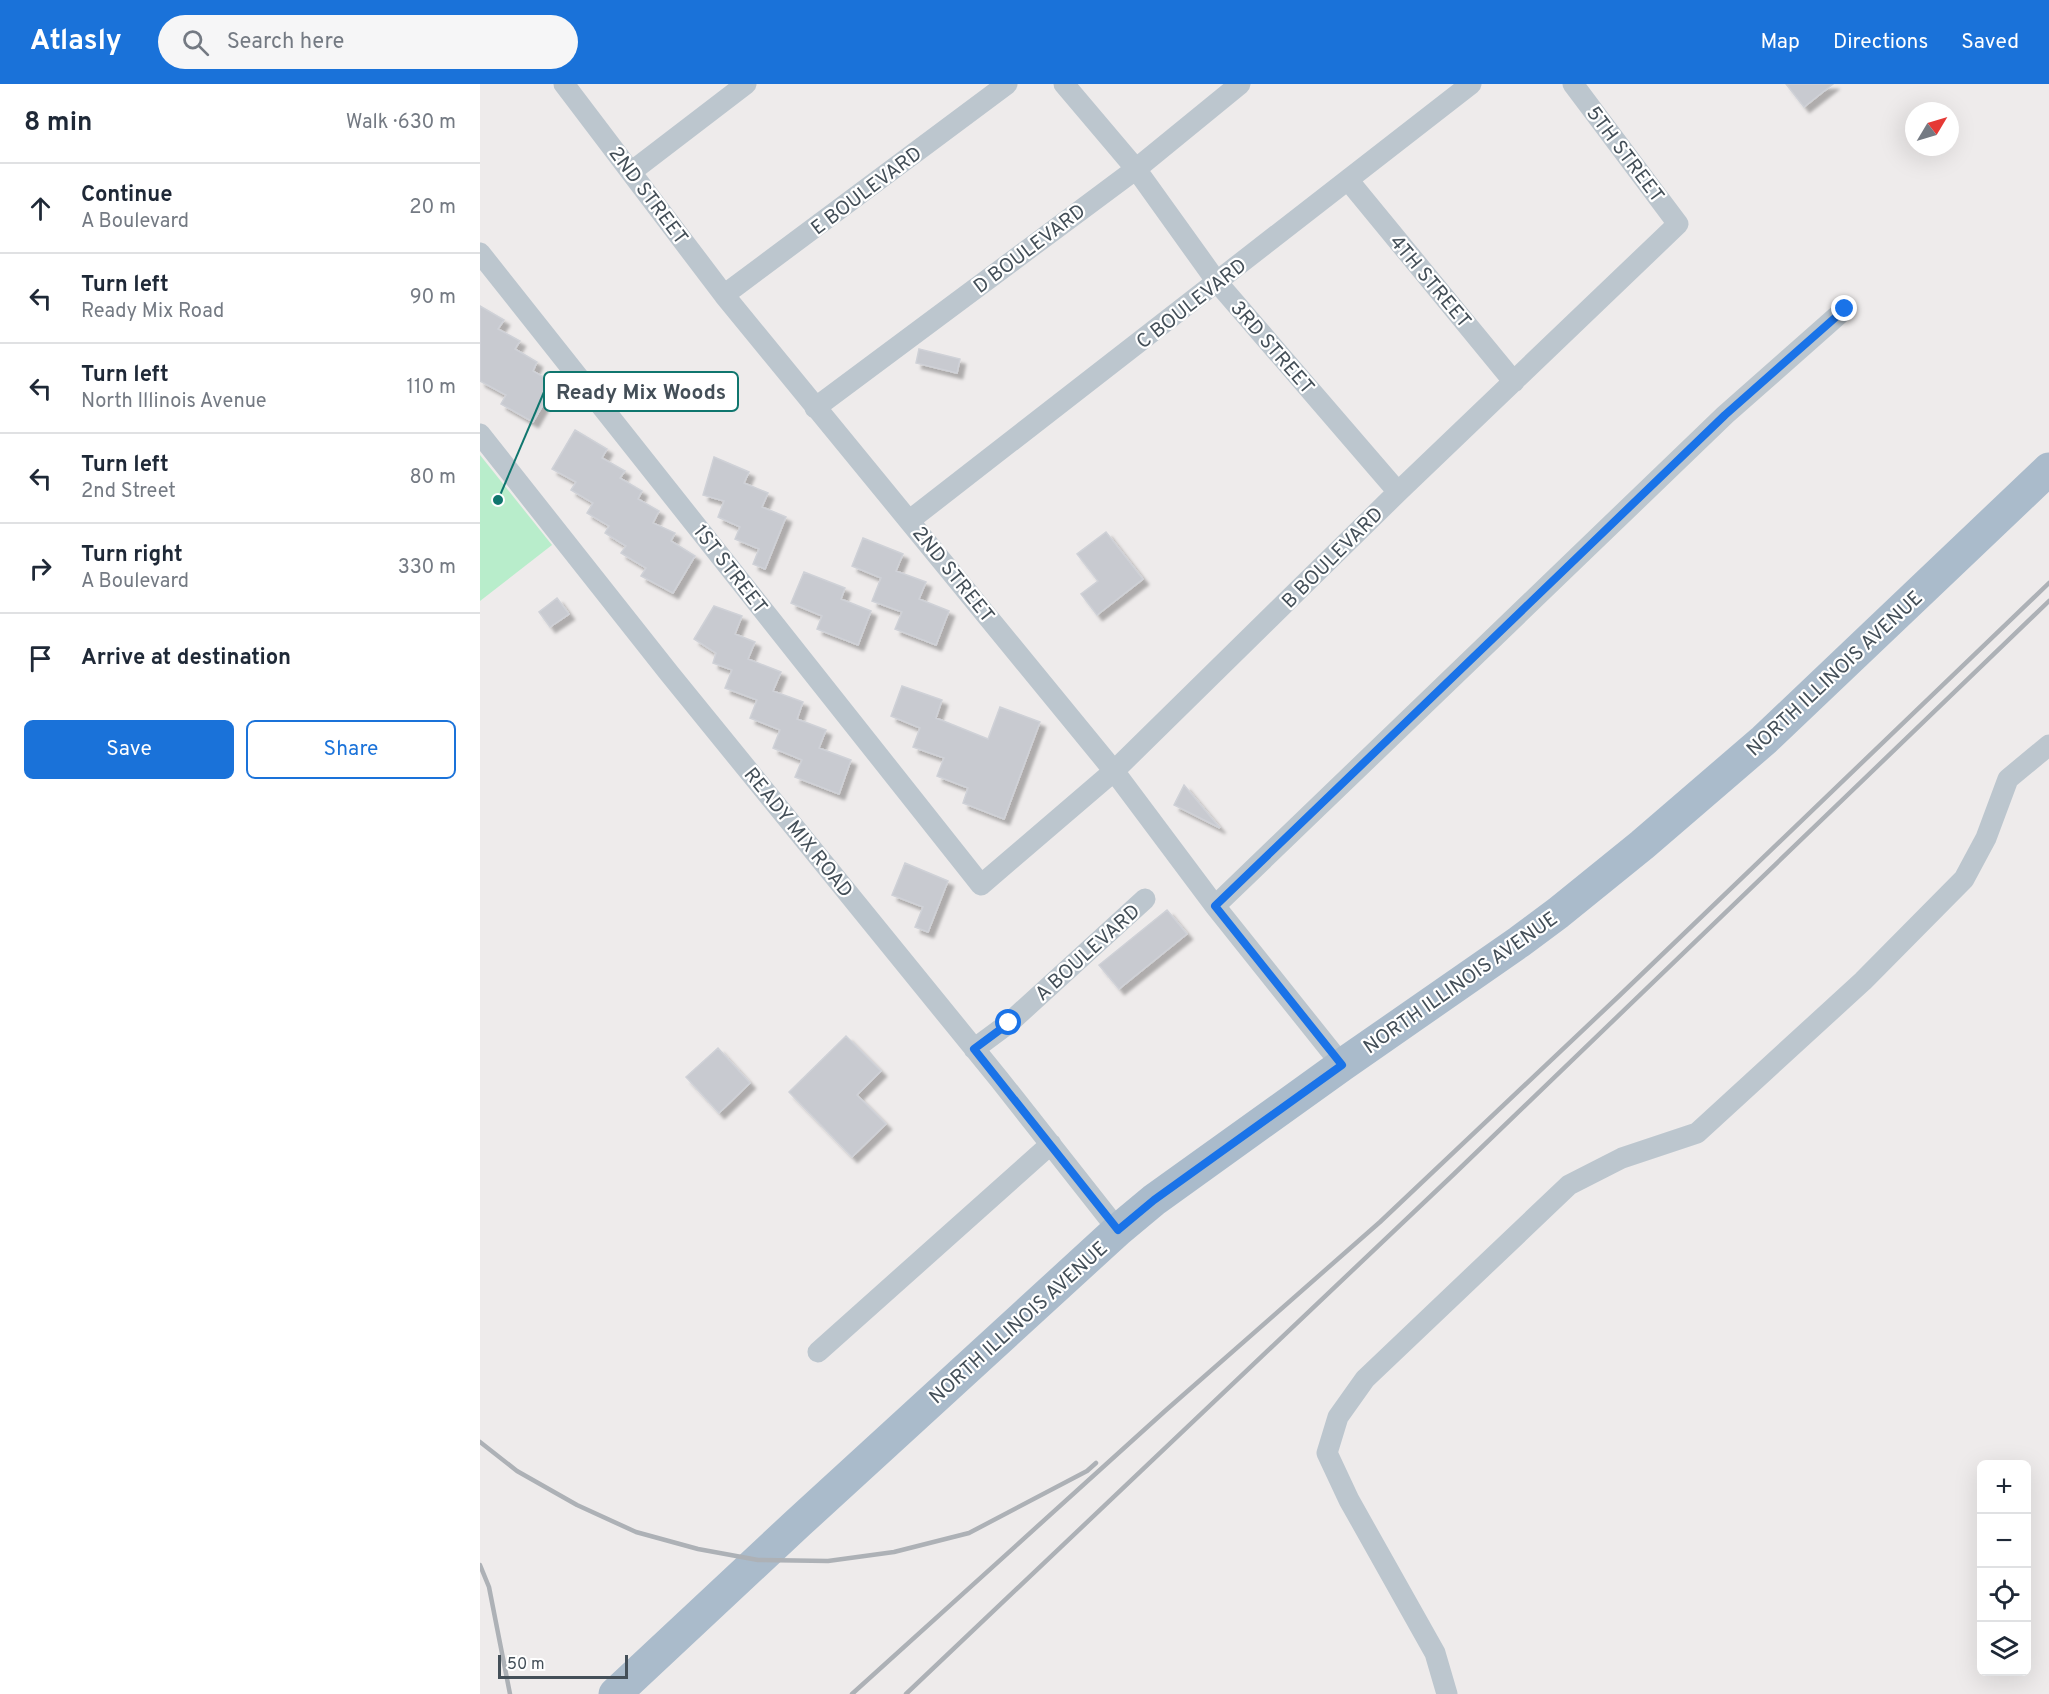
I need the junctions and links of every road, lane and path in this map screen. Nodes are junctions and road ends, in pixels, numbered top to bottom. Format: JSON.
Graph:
{"nodes":[{"id":1,"x":564,"y":84,"type":"edge"},
{"id":2,"x":746,"y":84,"type":"edge"},
{"id":3,"x":1007,"y":84,"type":"edge"},
{"id":4,"x":1064,"y":84,"type":"edge"},
{"id":5,"x":1240,"y":84,"type":"edge"},
{"id":6,"x":1471,"y":84,"type":"edge"},
{"id":7,"x":1573,"y":84,"type":"edge"},
{"id":8,"x":1136,"y":169,"type":"junction"},
{"id":9,"x":631,"y":172,"type":"junction"},
{"id":10,"x":1348,"y":180,"type":"junction"},
{"id":11,"x":1678,"y":224,"type":"joint"},
{"id":12,"x":480,"y":253,"type":"edge"},
{"id":13,"x":1217,"y":282,"type":"junction"},
{"id":14,"x":724,"y":295,"type":"junction"},
{"id":15,"x":1845,"y":309,"type":"dead end"},
{"id":16,"x":1514,"y":382,"type":"junction"},
{"id":17,"x":815,"y":408,"type":"junction"},
{"id":18,"x":480,"y":434,"type":"edge"},
{"id":19,"x":2049,"y":469,"type":"edge"},
{"id":20,"x":1398,"y":492,"type":"junction"},
{"id":21,"x":910,"y":520,"type":"junction"},
{"id":22,"x":2049,"y":745,"type":"edge"},
{"id":23,"x":1114,"y":771,"type":"junction"},
{"id":24,"x":981,"y":885,"type":"joint"},
{"id":25,"x":1145,"y":899,"type":"dead end"},
{"id":26,"x":1215,"y":906,"type":"junction"},
{"id":27,"x":974,"y":1049,"type":"junction"},
{"id":28,"x":1342,"y":1065,"type":"junction"},
{"id":29,"x":1051,"y":1144,"type":"junction"},
{"id":30,"x":1118,"y":1230,"type":"junction"},
{"id":31,"x":818,"y":1352,"type":"dead end"},
{"id":32,"x":615,"y":1694,"type":"edge"},
{"id":33,"x":1447,"y":1694,"type":"edge"}],
"edges":[{"from":1,"to":9,"type":"street","name":"2ND STREET"},
{"from":2,"to":9,"type":"street"},
{"from":3,"to":14,"type":"street","name":"E BOULEVARD"},
{"from":4,"to":8,"type":"street","name":"3RD STREET"},
{"from":5,"to":8,"type":"street","name":"D BOULEVARD"},
{"from":6,"to":10,"type":"street","name":"C BOULEVARD"},
{"from":7,"to":11,"type":"street","name":"5TH STREET"},
{"from":8,"to":13,"type":"street","name":"3RD STREET"},
{"from":8,"to":17,"type":"street","name":"D BOULEVARD"},
{"from":9,"to":14,"type":"street","name":"2ND STREET"},
{"from":10,"to":13,"type":"street","name":"C BOULEVARD"},
{"from":10,"to":16,"type":"street","name":"4TH STREET"},
{"from":11,"to":16,"type":"street","name":"B BOULEVARD"},
{"from":12,"to":24,"type":"street","name":"1ST STREET"},
{"from":13,"to":20,"type":"street","name":"3RD STREET"},
{"from":13,"to":21,"type":"street","name":"C BOULEVARD"},
{"from":14,"to":17,"type":"street","name":"2ND STREET"},
{"from":15,"to":26,"type":"street"},
{"from":16,"to":20,"type":"street","name":"B BOULEVARD"},
{"from":17,"to":21,"type":"street","name":"2ND STREET"},
{"from":18,"to":27,"type":"street","name":"READY MIX ROAD"},
{"from":19,"to":28,"type":"main road","name":"NORTH ILLINOIS AVENUE"},
{"from":20,"to":23,"type":"street","name":"B BOULEVARD"},
{"from":21,"to":23,"type":"street","name":"2ND STREET"},
{"from":22,"to":33,"type":"street"},
{"from":23,"to":24,"type":"street","name":"B BOULEVARD"},
{"from":23,"to":26,"type":"street","name":"2ND STREET"},
{"from":25,"to":27,"type":"street","name":"A BOULEVARD"},
{"from":26,"to":28,"type":"street","name":"2ND STREET"},
{"from":27,"to":29,"type":"street","name":"READY MIX ROAD"},
{"from":28,"to":30,"type":"main road","name":"NORTH ILLINOIS AVENUE"},
{"from":29,"to":30,"type":"street","name":"READY MIX ROAD"},
{"from":29,"to":31,"type":"street"},
{"from":30,"to":32,"type":"main road","name":"NORTH ILLINOIS AVENUE"}]}
